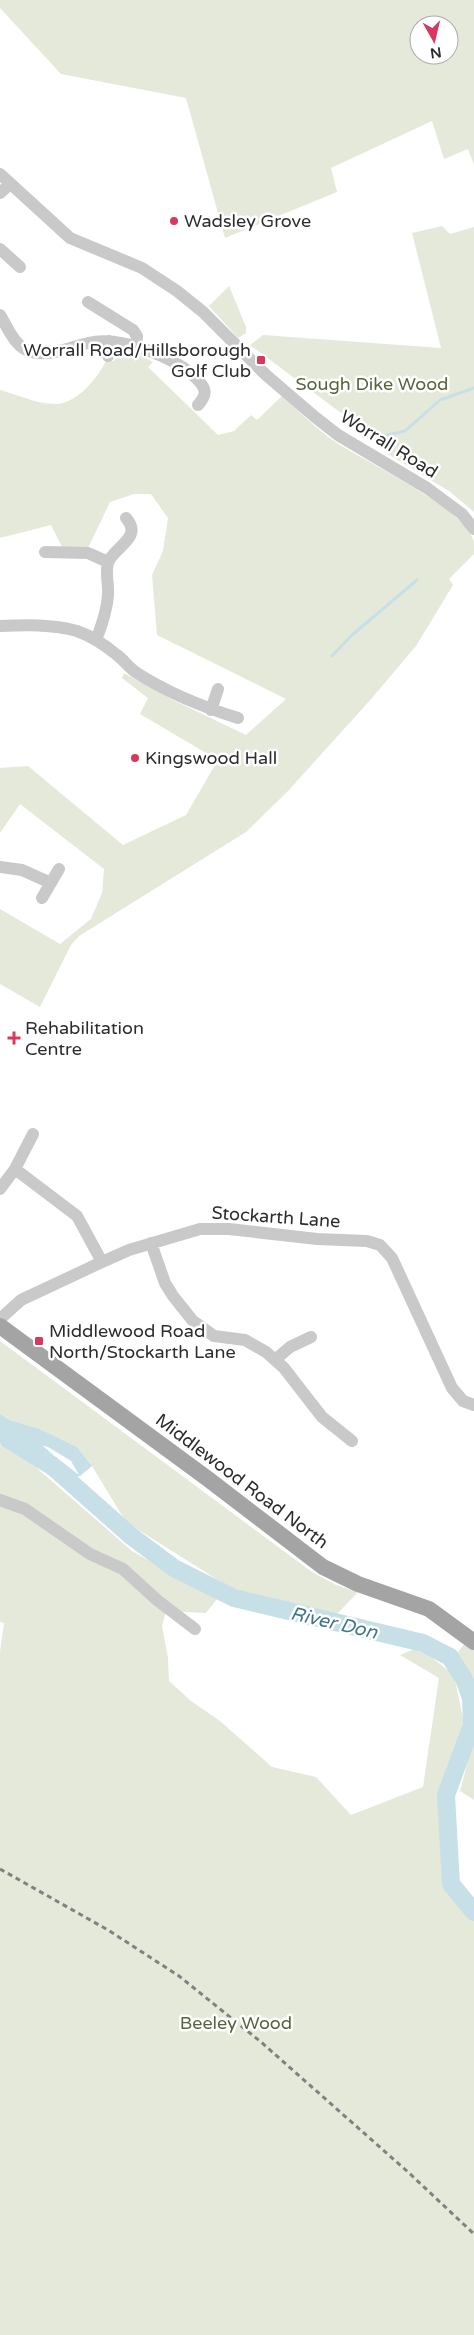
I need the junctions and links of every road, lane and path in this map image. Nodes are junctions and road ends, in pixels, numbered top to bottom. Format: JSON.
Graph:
{"nodes":[{"id":1,"x":0,"y":174,"type":"edge"},
{"id":2,"x":10,"y":184,"type":"junction"},
{"id":3,"x":0,"y":193,"type":"edge"},
{"id":4,"x":0,"y":249,"type":"edge"},
{"id":5,"x":20,"y":267,"type":"dead end"},
{"id":6,"x":88,"y":302,"type":"dead end"},
{"id":7,"x":0,"y":315,"type":"edge"},
{"id":8,"x":4,"y":332,"type":"edge"},
{"id":9,"x":109,"y":341,"type":"junction"},
{"id":10,"x":136,"y":348,"type":"junction"},
{"id":11,"x":108,"y":356,"type":"dead end"},
{"id":12,"x":198,"y":405,"type":"dead end"},
{"id":13,"x":126,"y":518,"type":"dead end"},
{"id":14,"x":474,"y":529,"type":"edge"},
{"id":15,"x":45,"y":552,"type":"dead end"},
{"id":16,"x":108,"y":562,"type":"junction"},
{"id":17,"x":0,"y":626,"type":"edge"},
{"id":18,"x":96,"y":640,"type":"junction"},
{"id":19,"x":218,"y":689,"type":"dead end"},
{"id":20,"x":211,"y":710,"type":"junction"},
{"id":21,"x":238,"y":718,"type":"dead end"},
{"id":22,"x":0,"y":866,"type":"edge"},
{"id":23,"x":59,"y":869,"type":"dead end"},
{"id":24,"x":51,"y":883,"type":"junction"},
{"id":25,"x":42,"y":898,"type":"dead end"},
{"id":26,"x":33,"y":1134,"type":"dead end"},
{"id":27,"x":15,"y":1169,"type":"junction"},
{"id":28,"x":0,"y":1189,"type":"edge"},
{"id":29,"x":151,"y":1243,"type":"junction"},
{"id":30,"x":102,"y":1262,"type":"junction"},
{"id":31,"x":0,"y":1319,"type":"edge"},
{"id":32,"x":0,"y":1326,"type":"edge"},
{"id":33,"x":310,"y":1336,"type":"dead end"},
{"id":34,"x":276,"y":1360,"type":"junction"},
{"id":35,"x":474,"y":1405,"type":"edge"},
{"id":36,"x":352,"y":1441,"type":"dead end"},
{"id":37,"x":0,"y":1500,"type":"edge"},
{"id":38,"x":196,"y":1629,"type":"dead end"},
{"id":39,"x":474,"y":1642,"type":"edge"}],
"edges":[{"from":1,"to":2,"type":"street","name":"Worrall Road"},
{"from":2,"to":3,"type":"street"},
{"from":2,"to":14,"type":"street","name":"Worrall Road"},
{"from":4,"to":5,"type":"street"},
{"from":6,"to":10,"type":"street"},
{"from":7,"to":8,"type":"street"},
{"from":8,"to":9,"type":"street"},
{"from":9,"to":10,"type":"street"},
{"from":9,"to":11,"type":"street"},
{"from":10,"to":12,"type":"street"},
{"from":13,"to":16,"type":"street"},
{"from":15,"to":16,"type":"street"},
{"from":16,"to":18,"type":"street"},
{"from":17,"to":18,"type":"street"},
{"from":18,"to":20,"type":"street"},
{"from":19,"to":20,"type":"street"},
{"from":20,"to":21,"type":"street"},
{"from":22,"to":24,"type":"street"},
{"from":23,"to":24,"type":"street"},
{"from":24,"to":25,"type":"street"},
{"from":26,"to":27,"type":"street"},
{"from":27,"to":28,"type":"street"},
{"from":27,"to":30,"type":"street"},
{"from":29,"to":30,"type":"street","name":"Stockarth Lane"},
{"from":29,"to":34,"type":"street"},
{"from":29,"to":35,"type":"street","name":"Stockarth Lane"},
{"from":30,"to":31,"type":"street","name":"Stockarth Lane"},
{"from":32,"to":39,"type":"main road","name":"Middlewood Road North"},
{"from":33,"to":34,"type":"street"},
{"from":34,"to":36,"type":"street"},
{"from":37,"to":38,"type":"street"}]}
